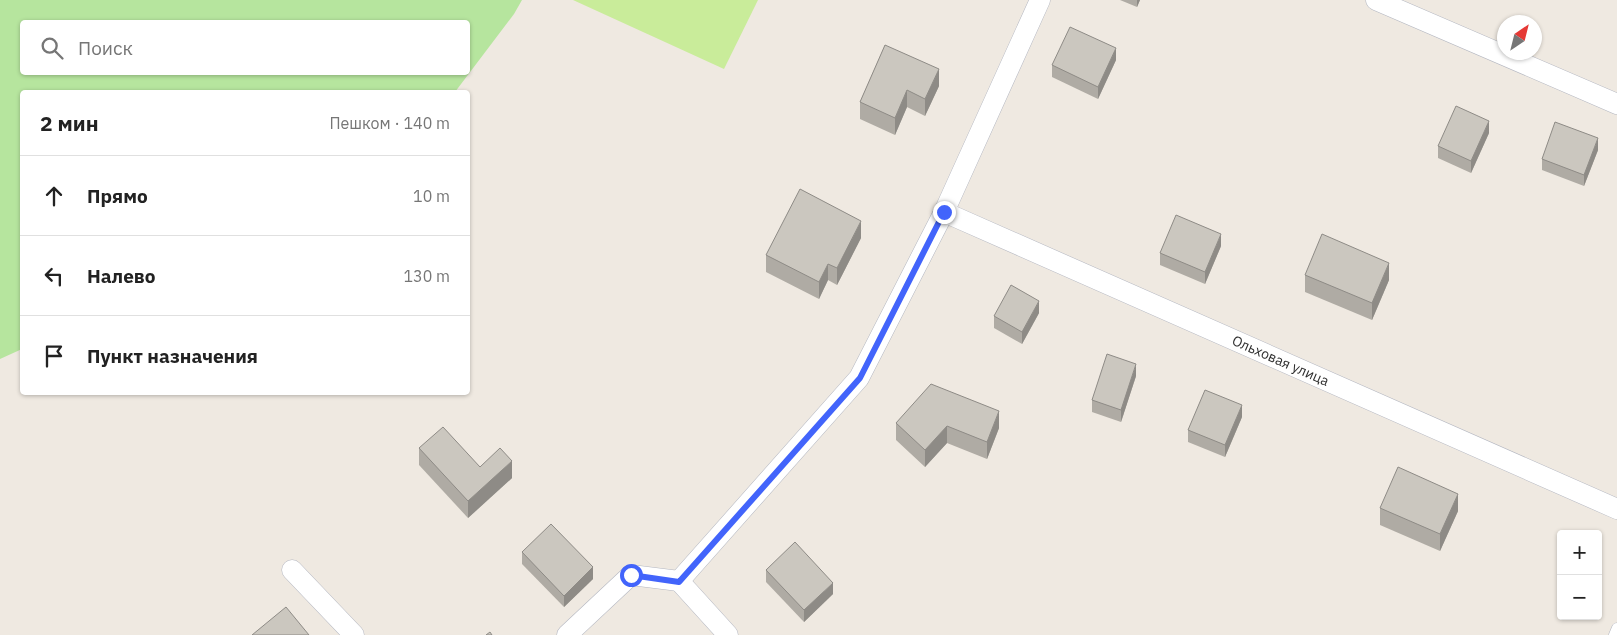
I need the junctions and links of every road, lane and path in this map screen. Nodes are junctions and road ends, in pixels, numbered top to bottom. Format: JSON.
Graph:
{"nodes":[{"id":1,"x":1040,"y":0,"type":"edge"},
{"id":2,"x":1376,"y":0,"type":"edge"},
{"id":3,"x":1617,"y":104,"type":"edge"},
{"id":4,"x":944,"y":212,"type":"junction"},
{"id":5,"x":1617,"y":509,"type":"edge"},
{"id":6,"x":292,"y":570,"type":"dead end"},
{"id":7,"x":679,"y":582,"type":"junction"},
{"id":8,"x":1617,"y":628,"type":"edge"},
{"id":9,"x":354,"y":635,"type":"edge"},
{"id":10,"x":567,"y":635,"type":"edge"},
{"id":11,"x":728,"y":635,"type":"edge"},
{"id":12,"x":1614,"y":635,"type":"edge"}],
"edges":[{"from":1,"to":4,"type":"street"},
{"from":2,"to":3,"type":"street"},
{"from":4,"to":5,"type":"street","name":"Ольховая улица"},
{"from":4,"to":7,"type":"street"},
{"from":6,"to":9,"type":"street"},
{"from":7,"to":10,"type":"street"},
{"from":7,"to":11,"type":"street"},
{"from":8,"to":12,"type":"lane"}]}
